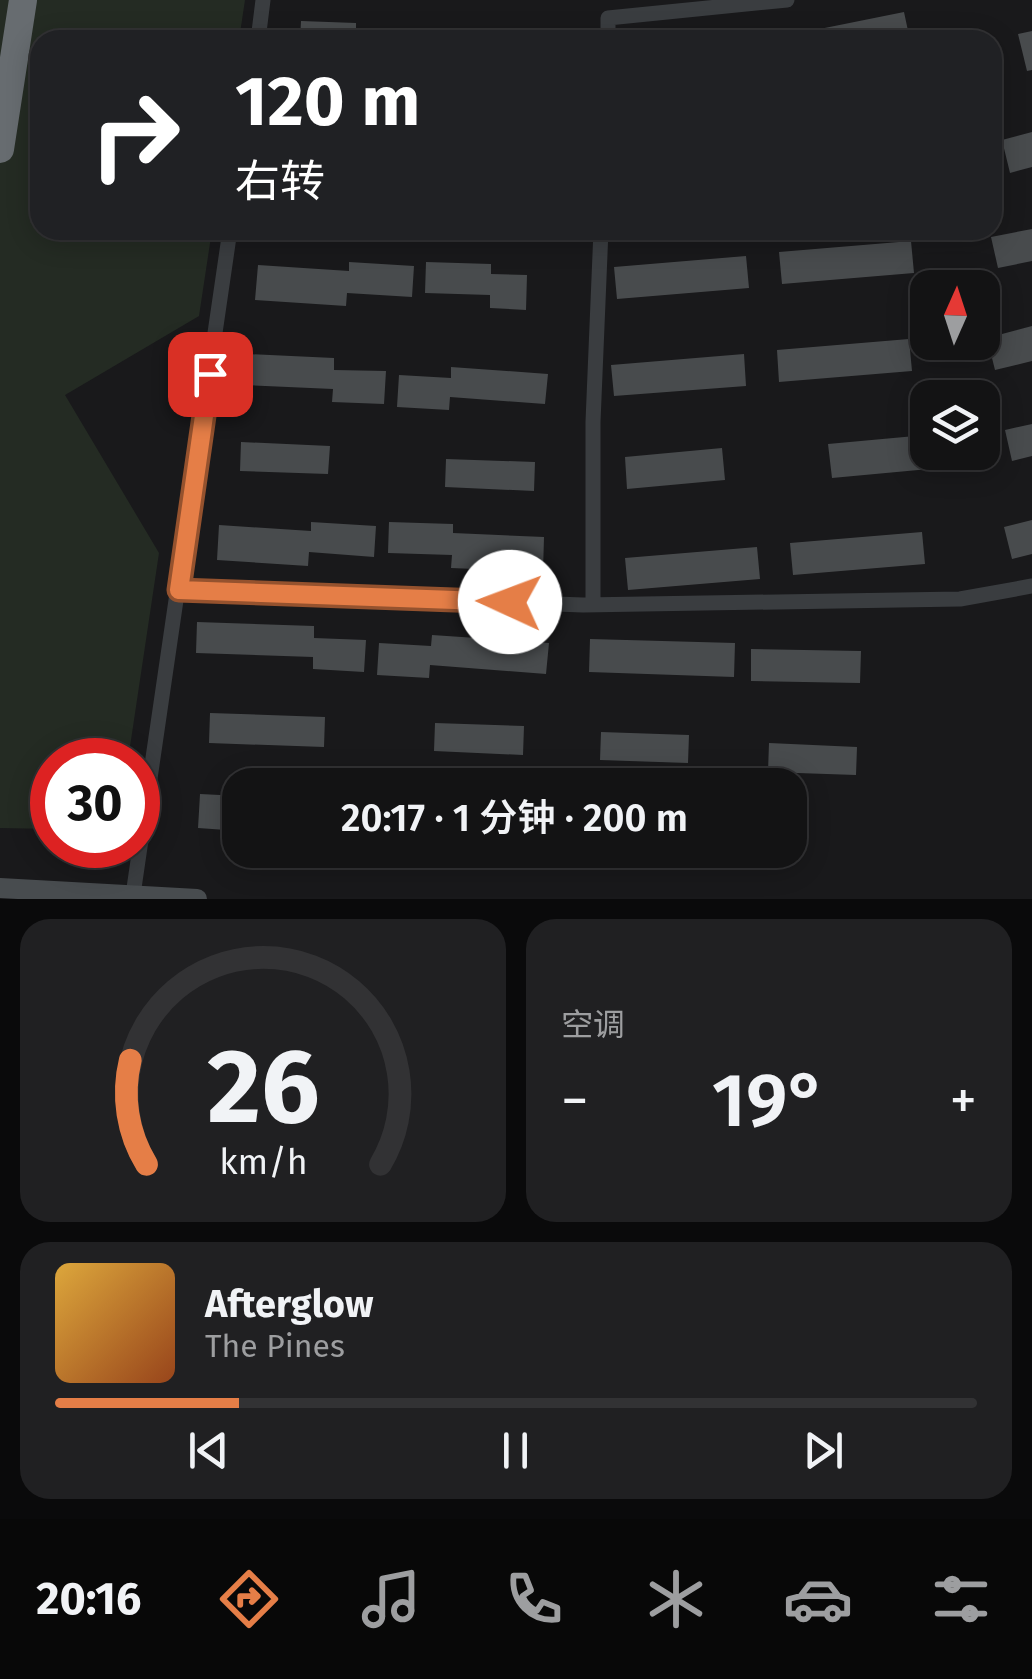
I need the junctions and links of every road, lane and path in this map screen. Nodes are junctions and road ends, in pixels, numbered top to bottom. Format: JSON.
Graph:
{"nodes":[{"id":1,"x":23,"y":0,"type":"edge"},
{"id":2,"x":263,"y":0,"type":"edge"},
{"id":3,"x":787,"y":0,"type":"edge"},
{"id":4,"x":259,"y":30,"type":"edge"},
{"id":5,"x":608,"y":30,"type":"edge"},
{"id":6,"x":0,"y":150,"type":"edge"},
{"id":7,"x":229,"y":240,"type":"edge"},
{"id":8,"x":600,"y":240,"type":"edge"},
{"id":9,"x":1032,"y":586,"type":"edge"},
{"id":10,"x":179,"y":590,"type":"junction"},
{"id":11,"x":594,"y":601,"type":"junction"},
{"id":12,"x":0,"y":888,"type":"edge"},
{"id":13,"x":133,"y":895,"type":"junction"},
{"id":14,"x":196,"y":899,"type":"edge"}],
"edges":[{"from":1,"to":6,"type":"highway"},
{"from":2,"to":4,"type":"street"},
{"from":3,"to":5,"type":"street"},
{"from":7,"to":10,"type":"street"},
{"from":8,"to":11,"type":"street"},
{"from":9,"to":11,"type":"street"},
{"from":10,"to":11,"type":"street"},
{"from":10,"to":13,"type":"street"},
{"from":12,"to":13,"type":"main road"},
{"from":13,"to":14,"type":"main road"}]}
